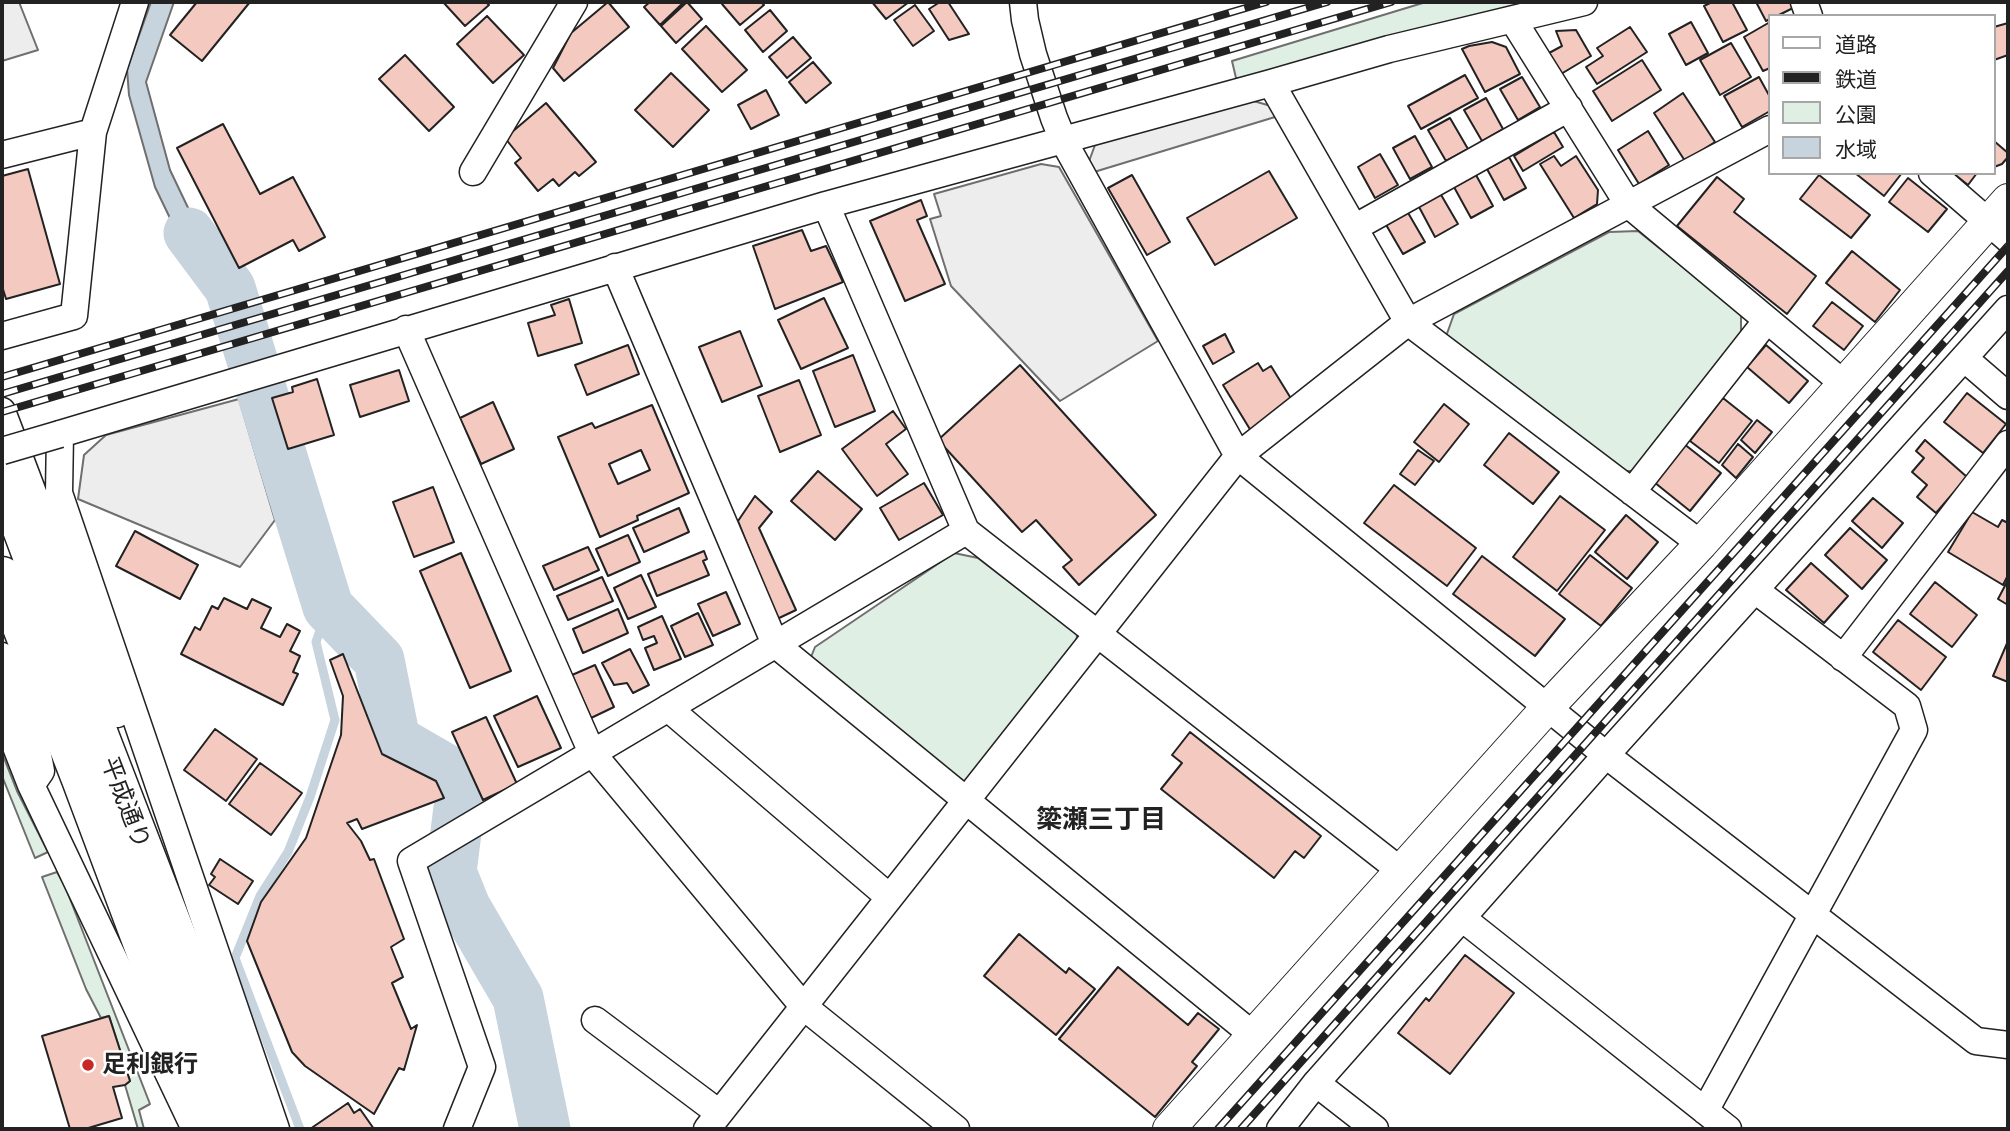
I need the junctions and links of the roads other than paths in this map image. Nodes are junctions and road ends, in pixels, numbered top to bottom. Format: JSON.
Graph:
{"nodes":[{"id":1,"x":135,"y":2,"type":"edge"},
{"id":2,"x":574,"y":2,"type":"edge"},
{"id":3,"x":1023,"y":2,"type":"edge"},
{"id":4,"x":1584,"y":2,"type":"edge"},
{"id":5,"x":1513,"y":20,"type":"junction"},
{"id":6,"x":1271,"y":83,"type":"junction"},
{"id":7,"x":1569,"y":108,"type":"junction"},
{"id":8,"x":1769,"y":130,"type":"edge"},
{"id":9,"x":93,"y":132,"type":"junction"},
{"id":10,"x":1063,"y":140,"type":"junction"},
{"id":11,"x":2,"y":155,"type":"edge"},
{"id":12,"x":473,"y":172,"type":"dead end"},
{"id":13,"x":1935,"y":175,"type":"edge"},
{"id":14,"x":1628,"y":204,"type":"junction"},
{"id":15,"x":826,"y":205,"type":"junction"},
{"id":16,"x":2002,"y":220,"type":"edge"},
{"id":17,"x":1354,"y":228,"type":"junction"},
{"id":18,"x":615,"y":267,"type":"junction"},
{"id":19,"x":2008,"y":309,"type":"edge"},
{"id":20,"x":1767,"y":320,"type":"junction"},
{"id":21,"x":1408,"y":322,"type":"junction"},
{"id":22,"x":406,"y":329,"type":"junction"},
{"id":23,"x":2,"y":336,"type":"edge"},
{"id":24,"x":1964,"y":358,"type":"junction"},
{"id":25,"x":1844,"y":384,"type":"junction"},
{"id":26,"x":2008,"y":396,"type":"edge"},
{"id":27,"x":2,"y":411,"type":"edge"},
{"id":28,"x":60,"y":434,"type":"junction"},
{"id":29,"x":2008,"y":444,"type":"edge"},
{"id":30,"x":2,"y":451,"type":"edge"},
{"id":31,"x":1238,"y":456,"type":"junction"},
{"id":32,"x":2,"y":476,"type":"edge"},
{"id":33,"x":1632,"y":492,"type":"junction"},
{"id":34,"x":966,"y":531,"type":"junction"},
{"id":35,"x":1701,"y":544,"type":"junction"},
{"id":36,"x":2,"y":576,"type":"edge"},
{"id":37,"x":1755,"y":590,"type":"junction"},
{"id":38,"x":1098,"y":634,"type":"junction"},
{"id":39,"x":775,"y":644,"type":"junction"},
{"id":40,"x":2,"y":656,"type":"edge"},
{"id":41,"x":1843,"y":658,"type":"junction"},
{"id":42,"x":668,"y":708,"type":"junction"},
{"id":43,"x":1547,"y":708,"type":"junction"},
{"id":44,"x":2,"y":711,"type":"edge"},
{"id":45,"x":147,"y":750,"type":"junction"},
{"id":46,"x":593,"y":753,"type":"junction"},
{"id":47,"x":1606,"y":755,"type":"junction"},
{"id":48,"x":80,"y":779,"type":"junction"},
{"id":49,"x":31,"y":785,"type":"junction"},
{"id":50,"x":965,"y":800,"type":"junction"},
{"id":51,"x":1401,"y":871,"type":"junction"},
{"id":52,"x":889,"y":897,"type":"junction"},
{"id":53,"x":1813,"y":915,"type":"junction"},
{"id":54,"x":1462,"y":918,"type":"junction"},
{"id":55,"x":803,"y":1006,"type":"junction"},
{"id":56,"x":595,"y":1020,"type":"dead end"},
{"id":57,"x":1253,"y":1035,"type":"junction"},
{"id":58,"x":2008,"y":1045,"type":"edge"},
{"id":59,"x":1316,"y":1083,"type":"junction"},
{"id":60,"x":1705,"y":1111,"type":"junction"},
{"id":61,"x":713,"y":1121,"type":"edge"},
{"id":62,"x":195,"y":1129,"type":"edge"},
{"id":63,"x":212,"y":1129,"type":"edge"},
{"id":64,"x":251,"y":1129,"type":"edge"},
{"id":65,"x":276,"y":1129,"type":"edge"},
{"id":66,"x":457,"y":1129,"type":"edge"},
{"id":67,"x":956,"y":1129,"type":"edge"},
{"id":68,"x":1169,"y":1129,"type":"edge"},
{"id":69,"x":1280,"y":1129,"type":"edge"},
{"id":70,"x":1375,"y":1129,"type":"edge"},
{"id":71,"x":1728,"y":1129,"type":"edge"}],
"edges":[{"from":1,"to":9,"type":"street"},
{"from":2,"to":12,"type":"street"},
{"from":3,"to":10,"type":"street"},
{"from":4,"to":5,"type":"street"},
{"from":5,"to":6,"type":"street"},
{"from":5,"to":7,"type":"street"},
{"from":6,"to":10,"type":"street"},
{"from":6,"to":17,"type":"street"},
{"from":7,"to":14,"type":"street"},
{"from":7,"to":17,"type":"street"},
{"from":8,"to":14,"type":"street"},
{"from":9,"to":11,"type":"street"},
{"from":9,"to":23,"type":"street"},
{"from":10,"to":15,"type":"street"},
{"from":10,"to":31,"type":"street"},
{"from":13,"to":16,"type":"street"},
{"from":14,"to":20,"type":"street"},
{"from":14,"to":21,"type":"street"},
{"from":15,"to":18,"type":"street"},
{"from":15,"to":34,"type":"street"},
{"from":16,"to":25,"type":"street"},
{"from":17,"to":21,"type":"street"},
{"from":18,"to":22,"type":"street"},
{"from":18,"to":39,"type":"street"},
{"from":19,"to":24,"type":"street"},
{"from":20,"to":25,"type":"street"},
{"from":20,"to":33,"type":"street"},
{"from":21,"to":31,"type":"street"},
{"from":21,"to":33,"type":"street"},
{"from":22,"to":28,"type":"street"},
{"from":22,"to":46,"type":"street"},
{"from":24,"to":26,"type":"street"},
{"from":24,"to":37,"type":"street"},
{"from":25,"to":35,"type":"street"},
{"from":27,"to":45,"type":"street"},
{"from":28,"to":30,"type":"street","bridge":true},
{"from":28,"to":45,"type":"street"},
{"from":29,"to":41,"type":"street"},
{"from":31,"to":38,"type":"street"},
{"from":31,"to":43,"type":"street"},
{"from":32,"to":64,"type":"main road","name":"平成通り"},
{"from":33,"to":35,"type":"street"},
{"from":34,"to":38,"type":"street"},
{"from":34,"to":39,"type":"street"},
{"from":35,"to":43,"type":"street"},
{"from":36,"to":48,"type":"main road","name":"平成通り"},
{"from":37,"to":41,"type":"street"},
{"from":37,"to":47,"type":"street"},
{"from":38,"to":50,"type":"street"},
{"from":38,"to":51,"type":"street"},
{"from":39,"to":42,"type":"street"},
{"from":39,"to":50,"type":"street"},
{"from":40,"to":49,"type":"street"},
{"from":41,"to":53,"type":"street"},
{"from":42,"to":46,"type":"street"},
{"from":42,"to":52,"type":"street"},
{"from":43,"to":47,"type":"street"},
{"from":43,"to":51,"type":"street"},
{"from":44,"to":49,"type":"street"},
{"from":45,"to":65,"type":"street"},
{"from":46,"to":55,"type":"street"},
{"from":46,"to":66,"type":"street"},
{"from":47,"to":53,"type":"street"},
{"from":47,"to":54,"type":"street"},
{"from":48,"to":62,"type":"street"},
{"from":48,"to":63,"type":"main road","name":"平成通り"},
{"from":49,"to":62,"type":"street"},
{"from":50,"to":52,"type":"street"},
{"from":50,"to":57,"type":"street"},
{"from":51,"to":57,"type":"street"},
{"from":52,"to":55,"type":"street"},
{"from":53,"to":58,"type":"street"},
{"from":53,"to":60,"type":"street"},
{"from":54,"to":59,"type":"street"},
{"from":54,"to":60,"type":"street"},
{"from":55,"to":61,"type":"street"},
{"from":55,"to":67,"type":"street"},
{"from":56,"to":61,"type":"street"},
{"from":57,"to":68,"type":"street"},
{"from":59,"to":69,"type":"street"},
{"from":59,"to":70,"type":"street"},
{"from":60,"to":71,"type":"street"}]}
